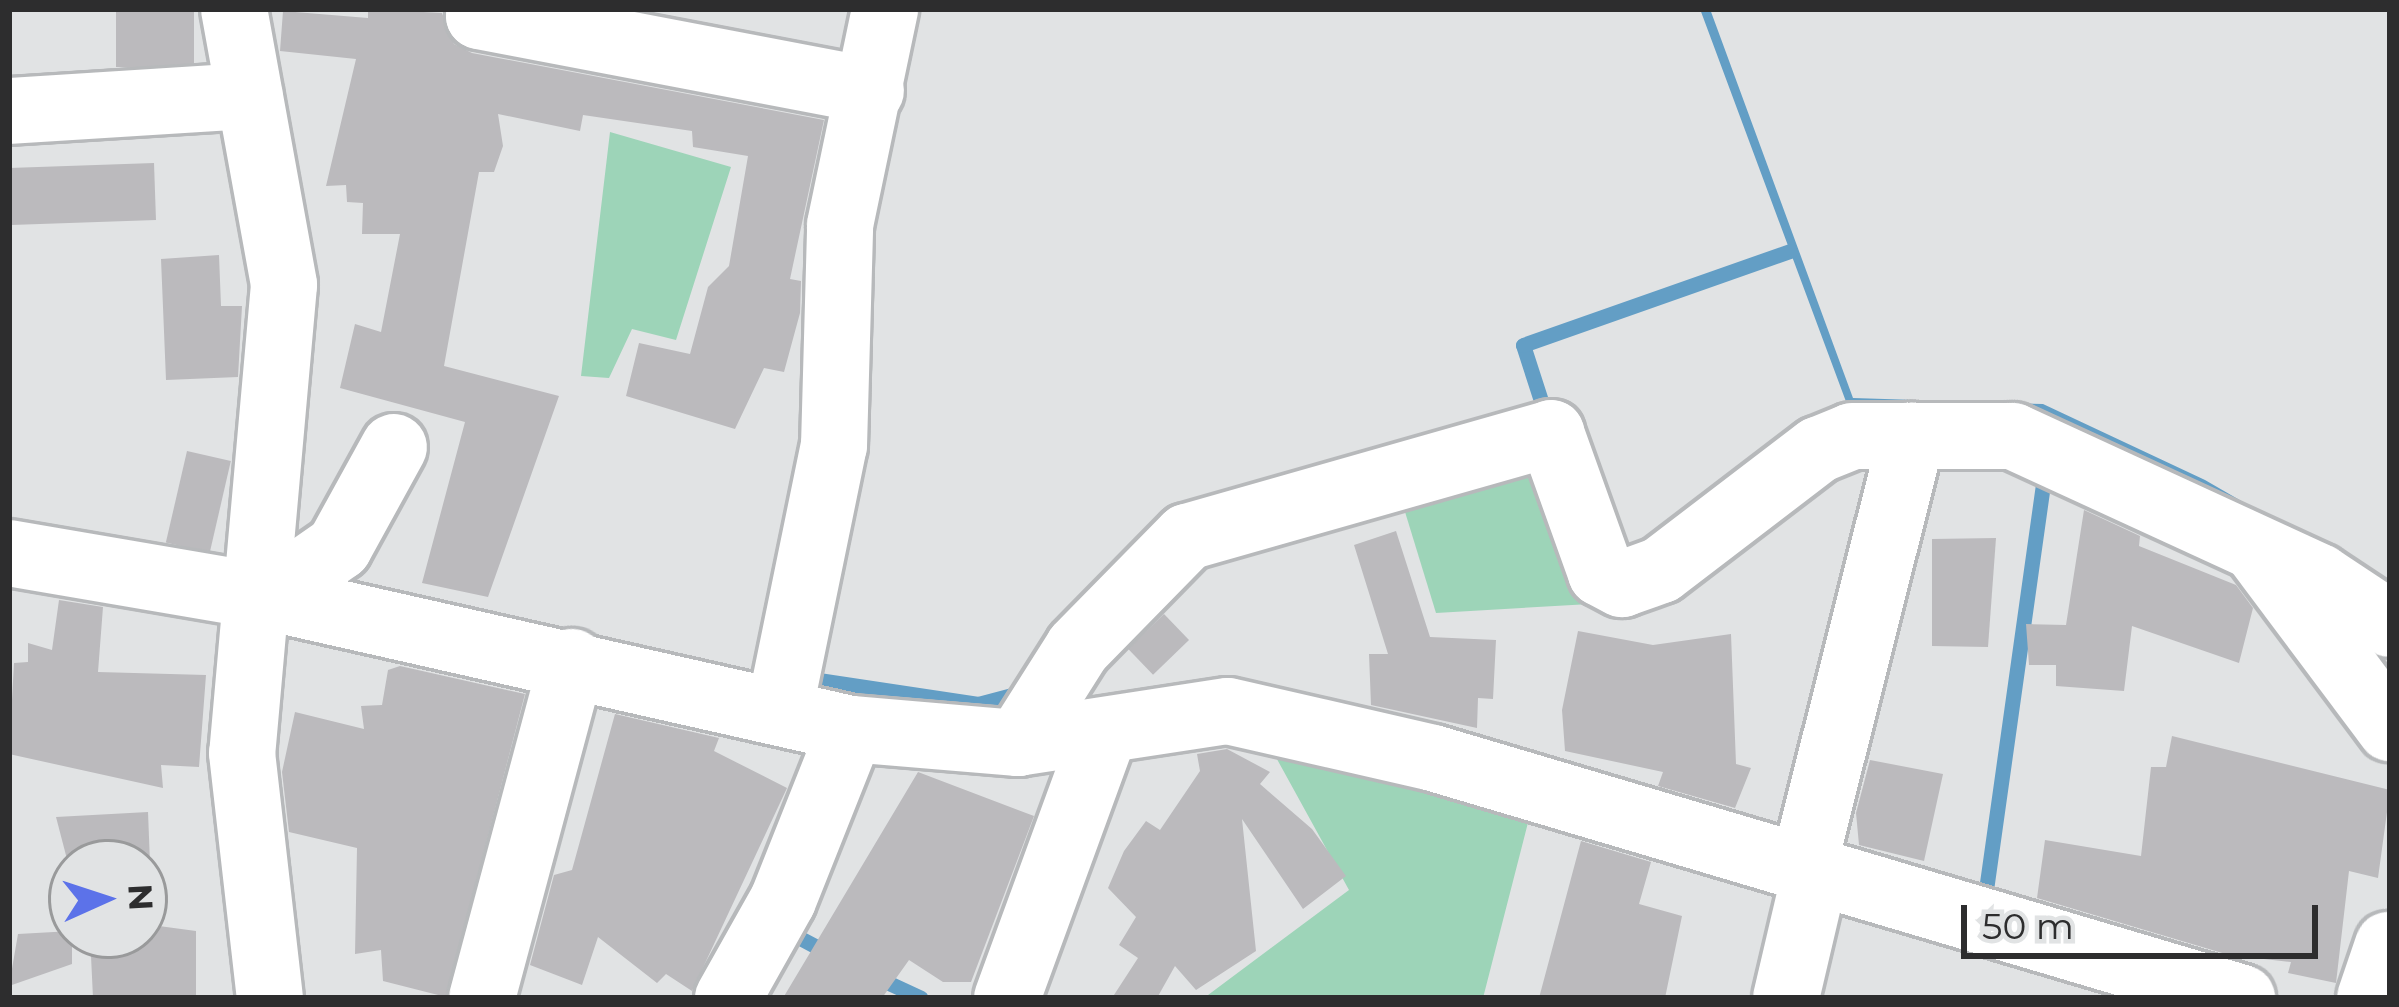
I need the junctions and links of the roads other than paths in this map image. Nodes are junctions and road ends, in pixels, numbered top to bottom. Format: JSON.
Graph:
{"nodes":[{"id":1,"x":235,"y":9,"type":"edge"},
{"id":2,"x":480,"y":9,"type":"edge"},
{"id":3,"x":885,"y":9,"type":"edge"},
{"id":4,"x":871,"y":91,"type":"junction"},
{"id":5,"x":250,"y":96,"type":"junction"},
{"id":6,"x":9,"y":111,"type":"edge"},
{"id":7,"x":1912,"y":436,"type":"junction"},
{"id":8,"x":394,"y":447,"type":"dead end"},
{"id":9,"x":2254,"y":546,"type":"junction"},
{"id":10,"x":9,"y":553,"type":"edge"},
{"id":11,"x":260,"y":595,"type":"junction"},
{"id":12,"x":2390,"y":624,"type":"edge"},
{"id":13,"x":572,"y":662,"type":"junction"},
{"id":14,"x":780,"y":708,"type":"junction"},
{"id":15,"x":2390,"y":728,"type":"edge"},
{"id":16,"x":851,"y":729,"type":"junction"},
{"id":17,"x":1105,"y":730,"type":"junction"},
{"id":18,"x":1018,"y":743,"type":"junction"},
{"id":19,"x":1809,"y":872,"type":"junction"},
{"id":20,"x":270,"y":998,"type":"edge"},
{"id":21,"x":482,"y":998,"type":"edge"},
{"id":22,"x":728,"y":998,"type":"edge"},
{"id":23,"x":1006,"y":998,"type":"edge"},
{"id":24,"x":1786,"y":998,"type":"edge"},
{"id":25,"x":2242,"y":998,"type":"edge"}],
"edges":[{"from":1,"to":5,"type":"street"},
{"from":2,"to":4,"type":"street"},
{"from":3,"to":4,"type":"street"},
{"from":4,"to":14,"type":"street"},
{"from":5,"to":6,"type":"street"},
{"from":5,"to":11,"type":"street"},
{"from":7,"to":9,"type":"street"},
{"from":7,"to":18,"type":"street"},
{"from":7,"to":19,"type":"street"},
{"from":8,"to":11,"type":"street"},
{"from":9,"to":12,"type":"street"},
{"from":9,"to":15,"type":"street"},
{"from":10,"to":11,"type":"street"},
{"from":11,"to":13,"type":"street"},
{"from":11,"to":20,"type":"street"},
{"from":13,"to":14,"type":"street"},
{"from":13,"to":21,"type":"street"},
{"from":14,"to":16,"type":"street"},
{"from":16,"to":18,"type":"street"},
{"from":16,"to":22,"type":"street"},
{"from":17,"to":18,"type":"street"},
{"from":17,"to":19,"type":"street"},
{"from":17,"to":23,"type":"street"},
{"from":19,"to":24,"type":"street"},
{"from":19,"to":25,"type":"street"}]}
